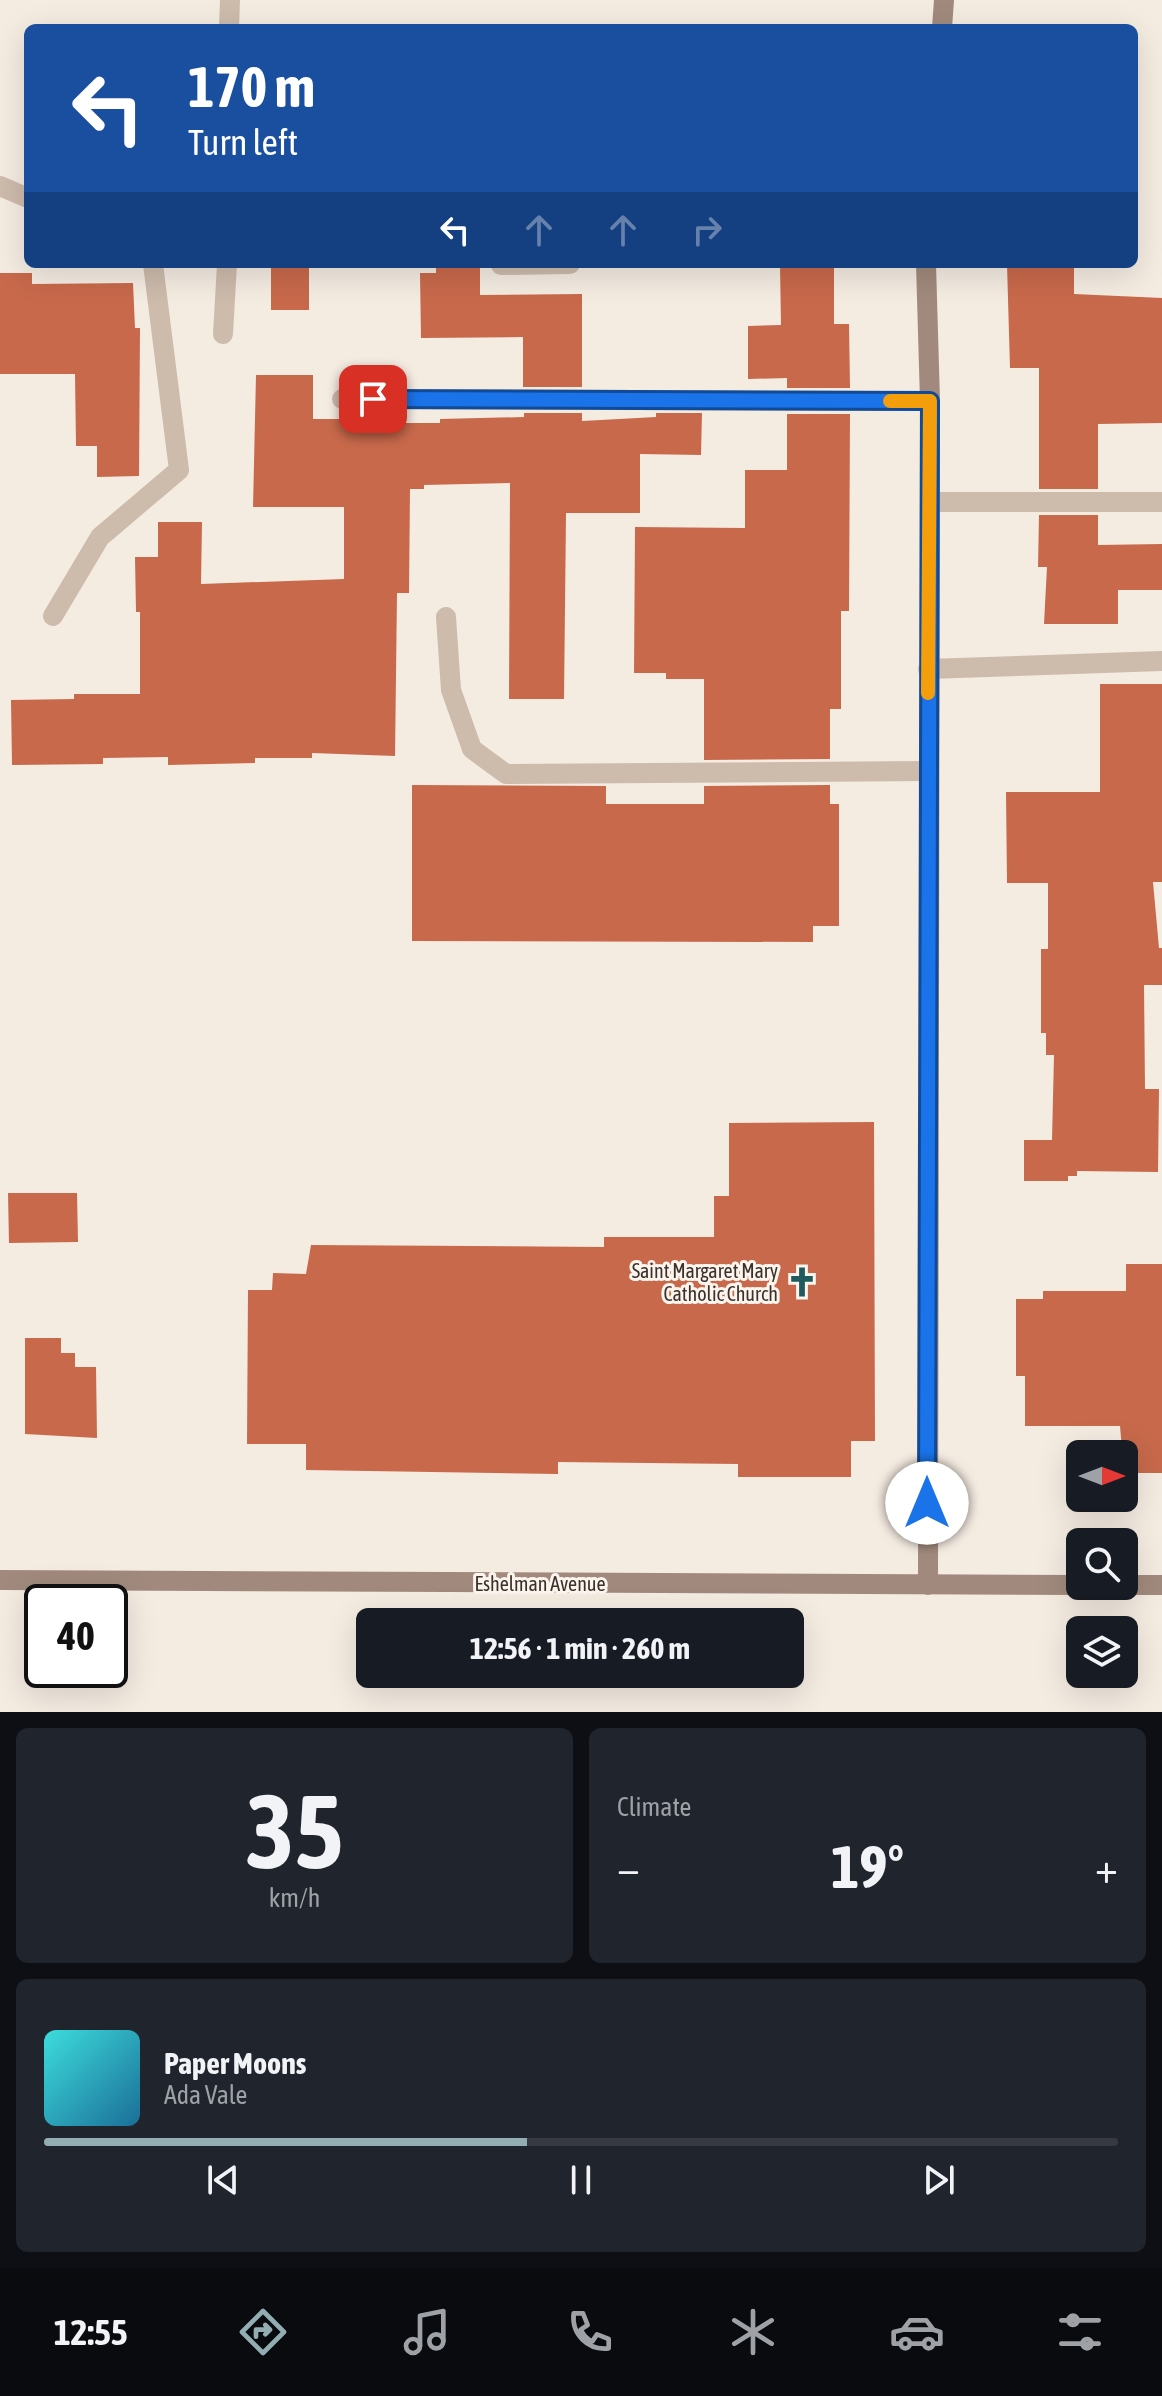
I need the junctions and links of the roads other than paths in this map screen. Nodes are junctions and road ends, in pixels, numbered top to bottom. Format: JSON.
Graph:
{"nodes":[{"id":1,"x":230,"y":0,"type":"edge"},
{"id":2,"x":944,"y":0,"type":"edge"},
{"id":3,"x":229,"y":24,"type":"edge"},
{"id":4,"x":942,"y":24,"type":"edge"},
{"id":5,"x":0,"y":186,"type":"edge"},
{"id":6,"x":24,"y":196,"type":"edge"},
{"id":7,"x":154,"y":268,"type":"edge"},
{"id":8,"x":227,"y":268,"type":"edge"},
{"id":9,"x":926,"y":268,"type":"edge"},
{"id":10,"x":223,"y":334,"type":"dead end"},
{"id":11,"x":342,"y":399,"type":"dead end"},
{"id":12,"x":930,"y":401,"type":"junction"},
{"id":13,"x":930,"y":502,"type":"junction"},
{"id":14,"x":1162,"y":502,"type":"edge"},
{"id":15,"x":53,"y":616,"type":"dead end"},
{"id":16,"x":446,"y":617,"type":"dead end"},
{"id":17,"x":1162,"y":661,"type":"edge"},
{"id":18,"x":928,"y":669,"type":"junction"},
{"id":19,"x":927,"y":771,"type":"junction"},
{"id":20,"x":0,"y":1580,"type":"edge"},
{"id":21,"x":928,"y":1585,"type":"junction"},
{"id":22,"x":1066,"y":1585,"type":"edge"},
{"id":23,"x":1138,"y":1585,"type":"edge"},
{"id":24,"x":1162,"y":1585,"type":"edge"}],
"edges":[{"from":1,"to":3,"type":"lane"},
{"from":2,"to":4,"type":"street"},
{"from":5,"to":6,"type":"lane"},
{"from":7,"to":15,"type":"lane"},
{"from":8,"to":10,"type":"lane"},
{"from":9,"to":12,"type":"street"},
{"from":11,"to":12,"type":"lane"},
{"from":12,"to":13,"type":"street"},
{"from":13,"to":14,"type":"lane"},
{"from":13,"to":18,"type":"street"},
{"from":16,"to":19,"type":"lane"},
{"from":17,"to":18,"type":"lane"},
{"from":18,"to":19,"type":"street"},
{"from":19,"to":21,"type":"street"},
{"from":20,"to":21,"type":"street","name":"Eshelman Avenue"},
{"from":21,"to":22,"type":"street","name":"Eshelman Avenue"},
{"from":23,"to":24,"type":"street"}]}
